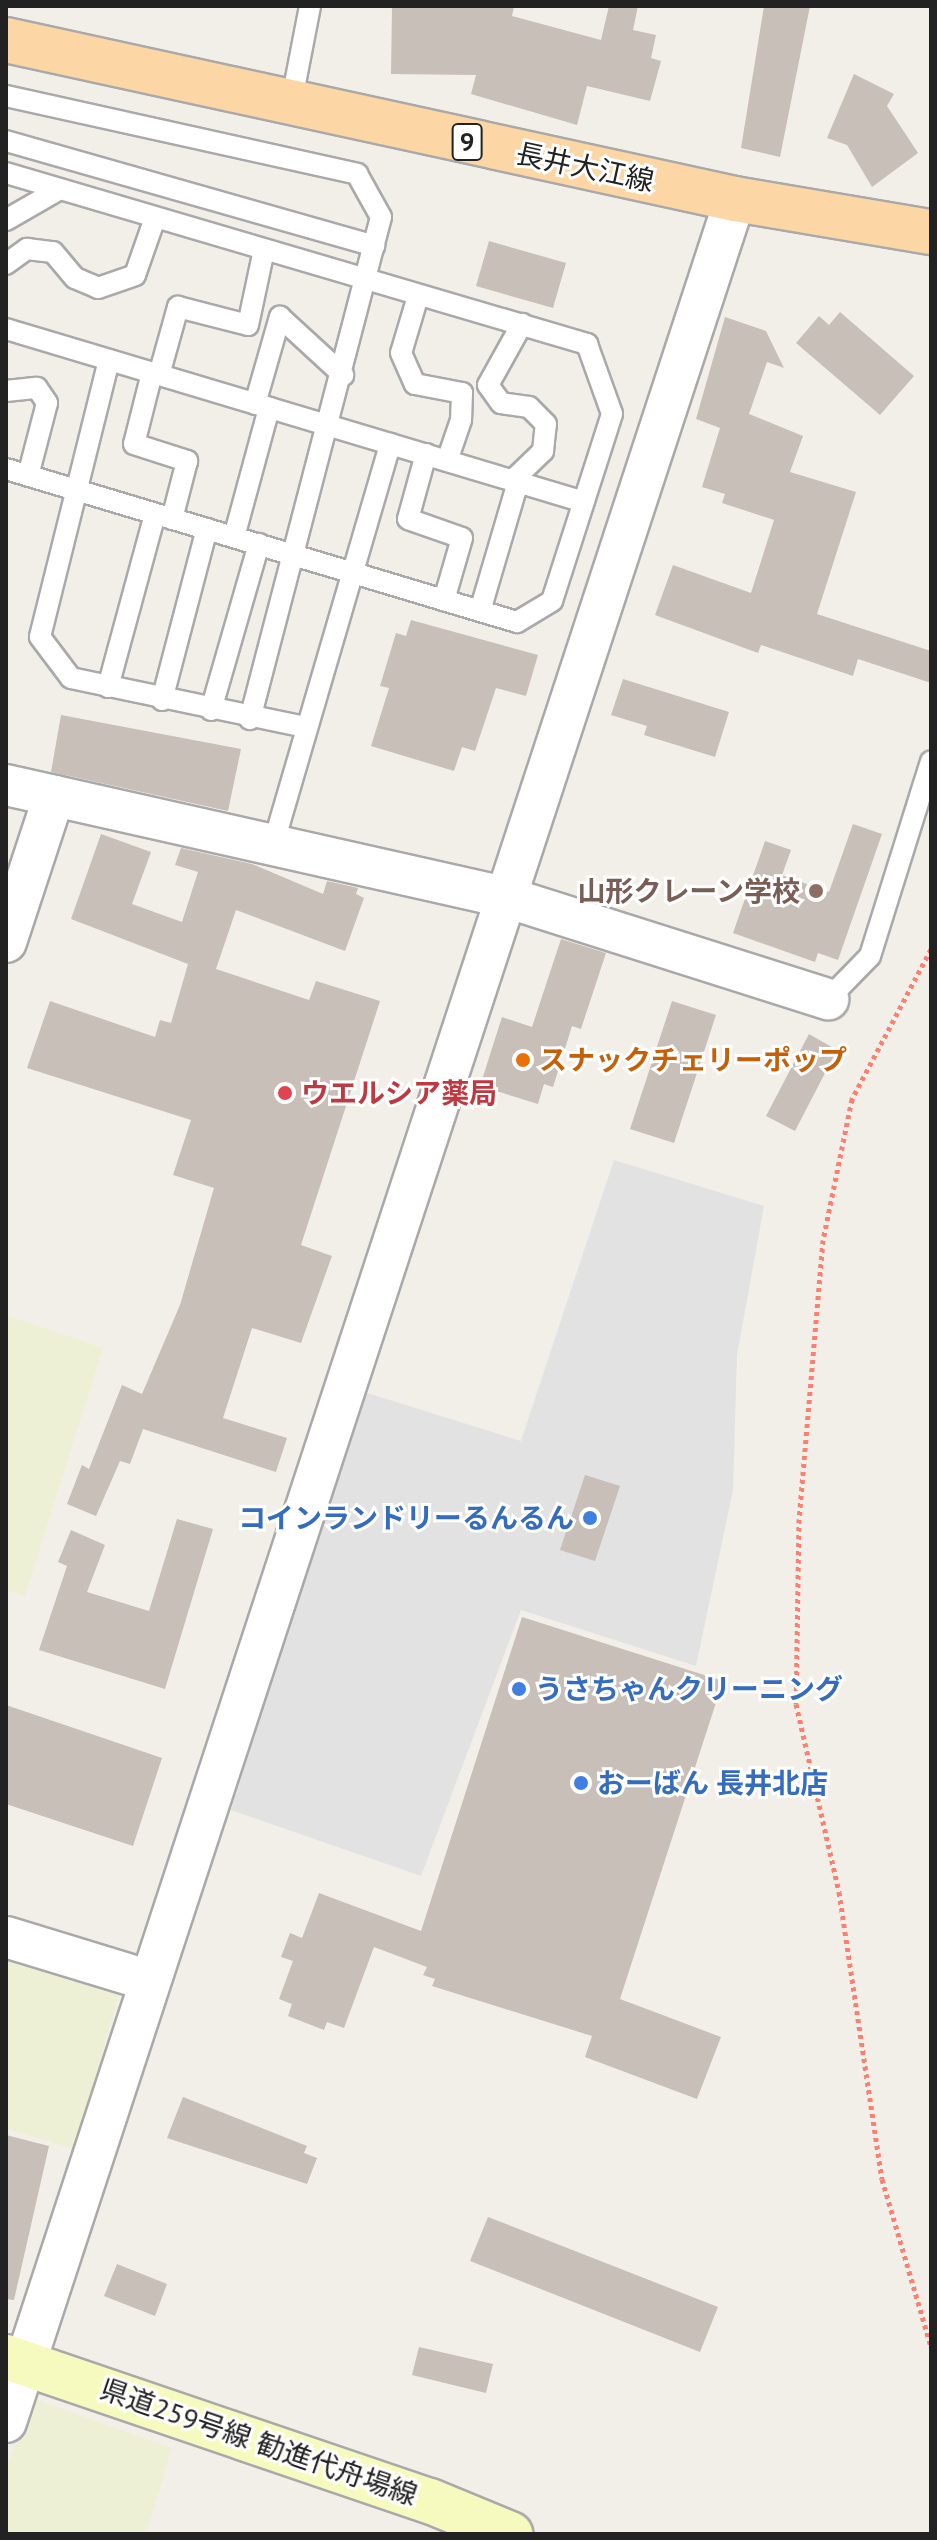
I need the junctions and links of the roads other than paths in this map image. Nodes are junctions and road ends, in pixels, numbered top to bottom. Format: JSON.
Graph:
{"nodes":[{"id":1,"x":310,"y":6,"type":"edge"},
{"id":2,"x":6,"y":40,"type":"edge"},
{"id":3,"x":6,"y":96,"type":"edge"},
{"id":4,"x":291,"y":105,"type":"junction"},
{"id":5,"x":6,"y":141,"type":"edge"},
{"id":6,"x":6,"y":173,"type":"edge"},
{"id":7,"x":60,"y":189,"type":"junction"},
{"id":8,"x":735,"y":199,"type":"junction"},
{"id":9,"x":155,"y":218,"type":"junction"},
{"id":10,"x":6,"y":220,"type":"edge"},
{"id":11,"x":931,"y":232,"type":"edge"},
{"id":12,"x":374,"y":246,"type":"junction"},
{"id":13,"x":264,"y":250,"type":"junction"},
{"id":14,"x":6,"y":264,"type":"edge"},
{"id":15,"x":367,"y":281,"type":"junction"},
{"id":16,"x":418,"y":296,"type":"junction"},
{"id":17,"x":522,"y":324,"type":"junction"},
{"id":18,"x":6,"y":329,"type":"edge"},
{"id":19,"x":109,"y":360,"type":"junction"},
{"id":20,"x":156,"y":374,"type":"junction"},
{"id":21,"x":343,"y":375,"type":"junction"},
{"id":22,"x":6,"y":391,"type":"edge"},
{"id":23,"x":262,"y":406,"type":"junction"},
{"id":24,"x":329,"y":426,"type":"junction"},
{"id":25,"x":390,"y":444,"type":"junction"},
{"id":26,"x":426,"y":454,"type":"junction"},
{"id":27,"x":447,"y":461,"type":"junction"},
{"id":28,"x":6,"y":469,"type":"edge"},
{"id":29,"x":28,"y":476,"type":"junction"},
{"id":30,"x":516,"y":481,"type":"junction"},
{"id":31,"x":76,"y":490,"type":"junction"},
{"id":32,"x":584,"y":502,"type":"junction"},
{"id":33,"x":164,"y":517,"type":"junction"},
{"id":34,"x":207,"y":529,"type":"junction"},
{"id":35,"x":234,"y":537,"type":"junction"},
{"id":36,"x":259,"y":544,"type":"junction"},
{"id":37,"x":295,"y":555,"type":"junction"},
{"id":38,"x":353,"y":573,"type":"junction"},
{"id":39,"x":444,"y":600,"type":"junction"},
{"id":40,"x":480,"y":611,"type":"junction"},
{"id":41,"x":108,"y":687,"type":"junction"},
{"id":42,"x":162,"y":700,"type":"junction"},
{"id":43,"x":211,"y":710,"type":"junction"},
{"id":44,"x":250,"y":719,"type":"junction"},
{"id":45,"x":305,"y":727,"type":"junction"},
{"id":46,"x":931,"y":761,"type":"edge"},
{"id":47,"x":6,"y":785,"type":"edge"},
{"id":48,"x":54,"y":796,"type":"junction"},
{"id":49,"x":273,"y":845,"type":"junction"},
{"id":50,"x":509,"y":898,"type":"junction"},
{"id":51,"x":6,"y":942,"type":"edge"},
{"id":52,"x":828,"y":999,"type":"joint"},
{"id":53,"x":6,"y":1937,"type":"edge"},
{"id":54,"x":147,"y":1980,"type":"junction"},
{"id":55,"x":16,"y":2359,"type":"edge"},
{"id":56,"x":6,"y":2422,"type":"edge"},
{"id":57,"x":510,"y":2534,"type":"edge"}],
"edges":[{"from":1,"to":4,"type":"lane"},
{"from":2,"to":4,"type":"main road","name":"長井大江線","number":"9"},
{"from":3,"to":12,"type":"lane"},
{"from":4,"to":8,"type":"main road","name":"長井大江線","number":"9"},
{"from":5,"to":12,"type":"lane"},
{"from":6,"to":7,"type":"lane"},
{"from":7,"to":9,"type":"lane"},
{"from":7,"to":10,"type":"lane"},
{"from":8,"to":11,"type":"main road","name":"長井大江線","number":"9"},
{"from":8,"to":50,"type":"street"},
{"from":9,"to":13,"type":"lane"},
{"from":9,"to":14,"type":"lane"},
{"from":12,"to":15,"type":"lane"},
{"from":13,"to":15,"type":"lane"},
{"from":13,"to":20,"type":"lane"},
{"from":15,"to":16,"type":"lane"},
{"from":15,"to":21,"type":"lane"},
{"from":16,"to":17,"type":"lane"},
{"from":16,"to":27,"type":"lane"},
{"from":17,"to":30,"type":"lane"},
{"from":17,"to":32,"type":"lane"},
{"from":18,"to":19,"type":"lane"},
{"from":19,"to":20,"type":"lane"},
{"from":19,"to":31,"type":"lane"},
{"from":20,"to":23,"type":"lane"},
{"from":20,"to":33,"type":"lane"},
{"from":21,"to":23,"type":"lane"},
{"from":21,"to":24,"type":"lane"},
{"from":22,"to":29,"type":"lane"},
{"from":23,"to":24,"type":"lane"},
{"from":23,"to":35,"type":"lane"},
{"from":24,"to":25,"type":"lane"},
{"from":24,"to":37,"type":"lane"},
{"from":25,"to":26,"type":"lane"},
{"from":25,"to":38,"type":"lane"},
{"from":26,"to":27,"type":"lane"},
{"from":26,"to":39,"type":"lane"},
{"from":27,"to":30,"type":"lane"},
{"from":28,"to":29,"type":"lane"},
{"from":29,"to":31,"type":"lane"},
{"from":30,"to":32,"type":"lane"},
{"from":30,"to":40,"type":"lane"},
{"from":31,"to":33,"type":"lane"},
{"from":31,"to":41,"type":"lane"},
{"from":32,"to":40,"type":"lane"},
{"from":33,"to":34,"type":"lane"},
{"from":33,"to":41,"type":"lane"},
{"from":34,"to":35,"type":"lane"},
{"from":34,"to":42,"type":"lane"},
{"from":35,"to":36,"type":"lane"},
{"from":36,"to":37,"type":"lane"},
{"from":36,"to":43,"type":"lane"},
{"from":37,"to":38,"type":"lane"},
{"from":37,"to":44,"type":"lane"},
{"from":38,"to":39,"type":"lane"},
{"from":38,"to":45,"type":"lane"},
{"from":39,"to":40,"type":"lane"},
{"from":41,"to":42,"type":"lane"},
{"from":42,"to":43,"type":"lane"},
{"from":43,"to":44,"type":"lane"},
{"from":44,"to":45,"type":"lane"},
{"from":45,"to":49,"type":"lane"},
{"from":46,"to":52,"type":"lane"},
{"from":47,"to":48,"type":"street"},
{"from":48,"to":49,"type":"street"},
{"from":48,"to":51,"type":"street"},
{"from":49,"to":50,"type":"street"},
{"from":50,"to":52,"type":"street"},
{"from":50,"to":54,"type":"street"},
{"from":53,"to":54,"type":"street"},
{"from":54,"to":55,"type":"street"},
{"from":55,"to":56,"type":"street"},
{"from":55,"to":57,"type":"main road","name":"県道259号線 勧進代舟場線"}]}
